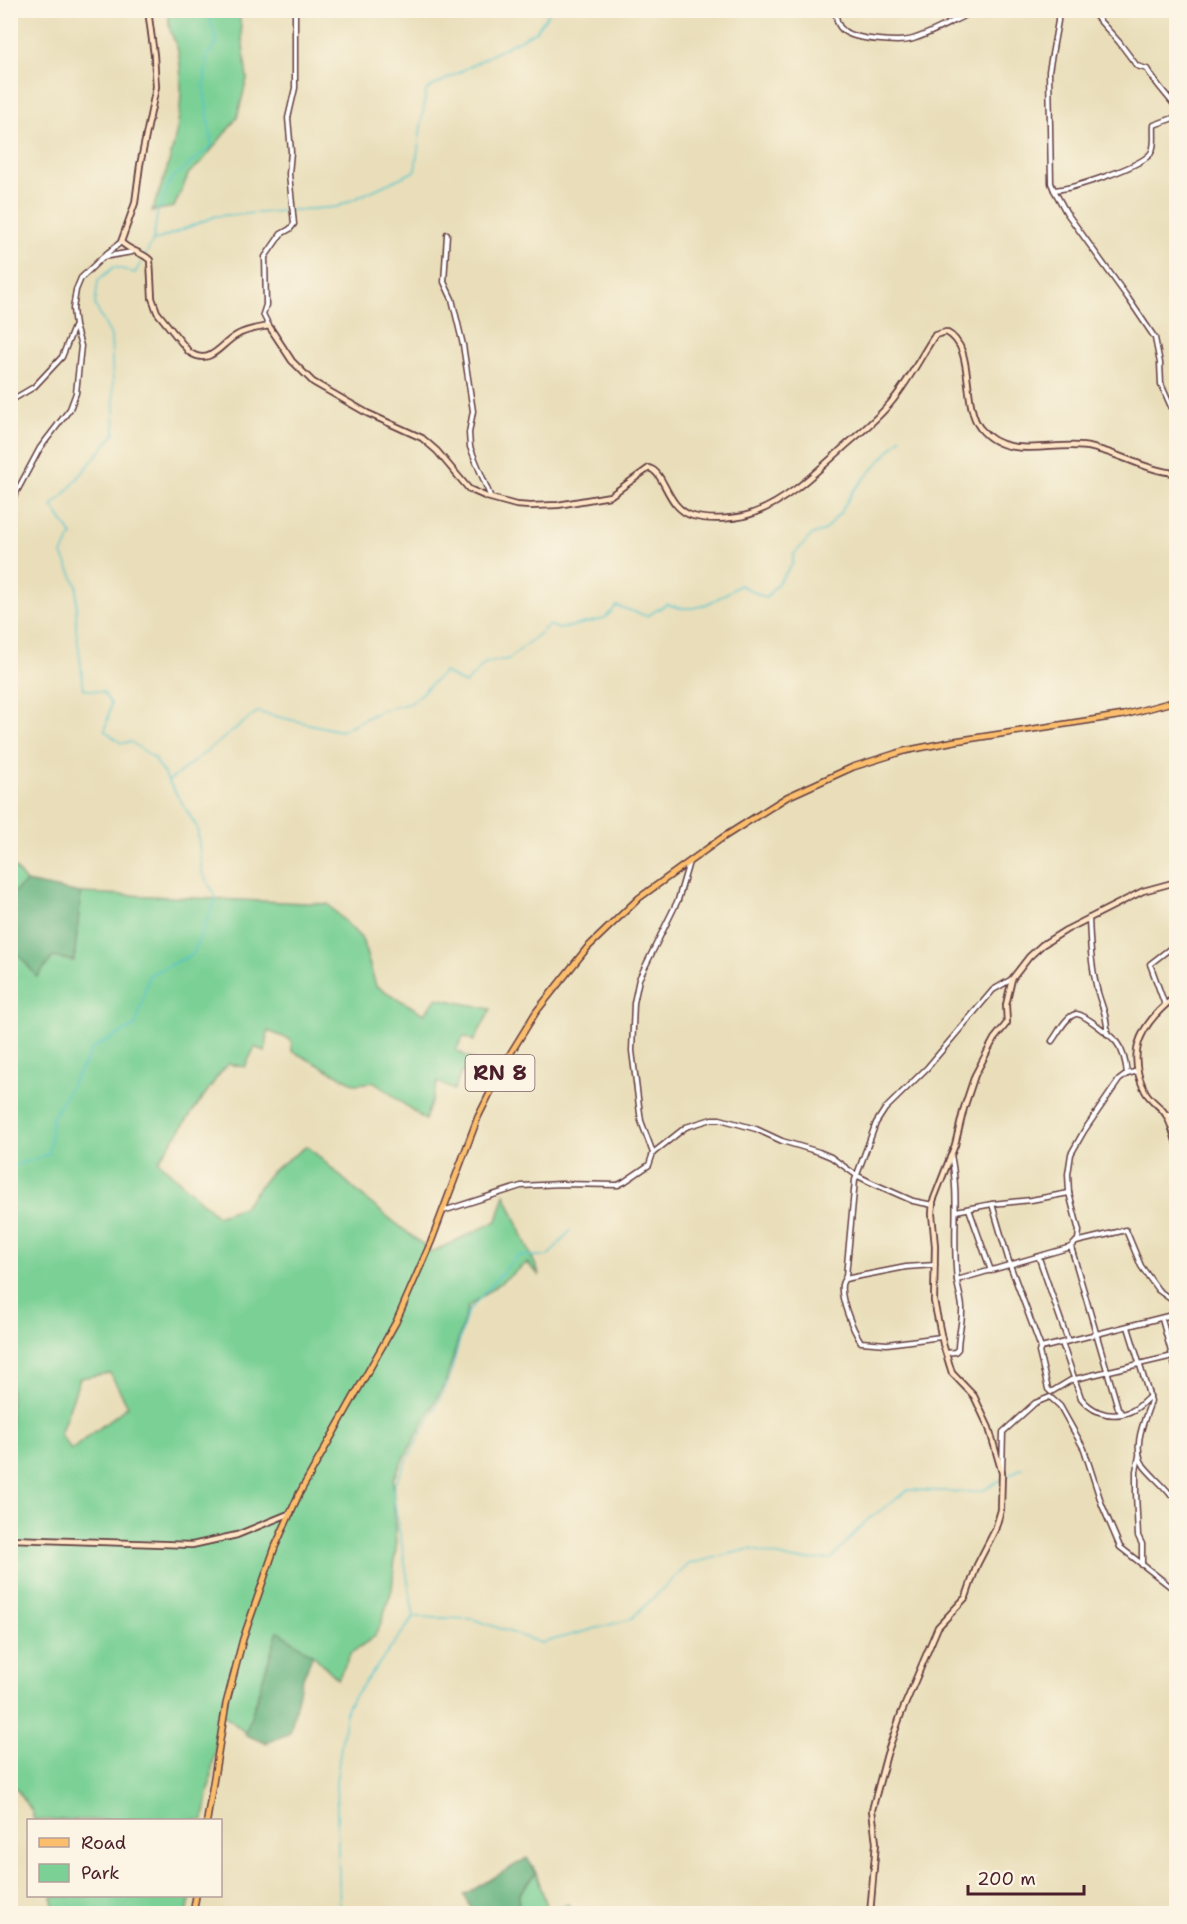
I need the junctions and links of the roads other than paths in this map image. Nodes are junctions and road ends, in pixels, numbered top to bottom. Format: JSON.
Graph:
{"nodes":[{"id":1,"x":148,"y":10,"type":"edge"},
{"id":2,"x":296,"y":10,"type":"edge"},
{"id":3,"x":836,"y":10,"type":"edge"},
{"id":4,"x":978,"y":10,"type":"edge"},
{"id":5,"x":1058,"y":10,"type":"edge"},
{"id":6,"x":1090,"y":10,"type":"edge"},
{"id":7,"x":1176,"y":107,"type":"edge"},
{"id":8,"x":1176,"y":117,"type":"edge"},
{"id":9,"x":1054,"y":190,"type":"junction"},
{"id":10,"x":447,"y":234,"type":"dead end"},
{"id":11,"x":121,"y":242,"type":"junction"},
{"id":12,"x":132,"y":252,"type":"junction"},
{"id":13,"x":103,"y":257,"type":"junction"},
{"id":14,"x":75,"y":326,"type":"junction"},
{"id":15,"x":269,"y":326,"type":"junction"},
{"id":16,"x":10,"y":401,"type":"edge"},
{"id":17,"x":1176,"y":418,"type":"edge"},
{"id":18,"x":1176,"y":473,"type":"edge"},
{"id":19,"x":491,"y":498,"type":"junction"},
{"id":20,"x":10,"y":504,"type":"edge"},
{"id":21,"x":1176,"y":700,"type":"edge"},
{"id":22,"x":690,"y":860,"type":"junction"},
{"id":23,"x":1176,"y":882,"type":"edge"},
{"id":24,"x":10,"y":894,"type":"edge"},
{"id":25,"x":10,"y":909,"type":"edge"},
{"id":26,"x":1089,"y":918,"type":"junction"},
{"id":27,"x":1176,"y":944,"type":"edge"},
{"id":28,"x":1012,"y":979,"type":"junction"},
{"id":29,"x":1176,"y":996,"type":"edge"},
{"id":30,"x":1165,"y":1005,"type":"junction"},
{"id":31,"x":1107,"y":1034,"type":"junction"},
{"id":32,"x":1052,"y":1041,"type":"dead end"},
{"id":33,"x":1138,"y":1071,"type":"junction"},
{"id":34,"x":1127,"y":1074,"type":"junction"},
{"id":35,"x":1166,"y":1114,"type":"junction"},
{"id":36,"x":1176,"y":1118,"type":"edge"},
{"id":37,"x":1176,"y":1141,"type":"edge"},
{"id":38,"x":653,"y":1153,"type":"junction"},
{"id":39,"x":951,"y":1154,"type":"junction"},
{"id":40,"x":856,"y":1175,"type":"junction"},
{"id":41,"x":1069,"y":1193,"type":"junction"},
{"id":42,"x":992,"y":1204,"type":"junction"},
{"id":43,"x":933,"y":1205,"type":"junction"},
{"id":44,"x":969,"y":1209,"type":"junction"},
{"id":45,"x":442,"y":1211,"type":"junction"},
{"id":46,"x":956,"y":1211,"type":"junction"},
{"id":47,"x":1076,"y":1243,"type":"junction"},
{"id":48,"x":1071,"y":1247,"type":"junction"},
{"id":49,"x":1039,"y":1258,"type":"junction"},
{"id":50,"x":1010,"y":1265,"type":"junction"},
{"id":51,"x":934,"y":1266,"type":"junction"},
{"id":52,"x":991,"y":1271,"type":"junction"},
{"id":53,"x":844,"y":1280,"type":"junction"},
{"id":54,"x":957,"y":1280,"type":"junction"},
{"id":55,"x":1176,"y":1303,"type":"edge"},
{"id":56,"x":1176,"y":1314,"type":"edge"},
{"id":57,"x":1162,"y":1319,"type":"junction"},
{"id":58,"x":1128,"y":1327,"type":"junction"},
{"id":59,"x":1096,"y":1335,"type":"junction"},
{"id":60,"x":941,"y":1337,"type":"junction"},
{"id":61,"x":1065,"y":1342,"type":"junction"},
{"id":62,"x":1041,"y":1348,"type":"junction"},
{"id":63,"x":946,"y":1353,"type":"junction"},
{"id":64,"x":1173,"y":1356,"type":"junction"},
{"id":65,"x":1140,"y":1364,"type":"junction"},
{"id":66,"x":1176,"y":1370,"type":"edge"},
{"id":67,"x":1107,"y":1372,"type":"junction"},
{"id":68,"x":1076,"y":1379,"type":"junction"},
{"id":69,"x":1176,"y":1388,"type":"edge"},
{"id":70,"x":1150,"y":1396,"type":"junction"},
{"id":71,"x":1122,"y":1414,"type":"junction"},
{"id":72,"x":1176,"y":1414,"type":"edge"},
{"id":73,"x":1139,"y":1452,"type":"junction"},
{"id":74,"x":1002,"y":1473,"type":"junction"},
{"id":75,"x":1170,"y":1494,"type":"dead end"},
{"id":76,"x":291,"y":1513,"type":"junction"},
{"id":77,"x":10,"y":1539,"type":"edge"},
{"id":78,"x":1142,"y":1565,"type":"junction"},
{"id":79,"x":1176,"y":1591,"type":"edge"},
{"id":80,"x":207,"y":1819,"type":"edge"},
{"id":81,"x":196,"y":1897,"type":"edge"},
{"id":82,"x":193,"y":1914,"type":"edge"},
{"id":83,"x":870,"y":1914,"type":"edge"}],
"edges":[{"from":1,"to":11,"type":"street"},
{"from":2,"to":15,"type":"street"},
{"from":3,"to":4,"type":"street"},
{"from":5,"to":9,"type":"street"},
{"from":6,"to":7,"type":"street"},
{"from":8,"to":9,"type":"street"},
{"from":9,"to":17,"type":"street"},
{"from":10,"to":19,"type":"street"},
{"from":11,"to":12,"type":"street"},
{"from":11,"to":13,"type":"street"},
{"from":12,"to":13,"type":"street"},
{"from":12,"to":15,"type":"street"},
{"from":13,"to":14,"type":"street"},
{"from":14,"to":16,"type":"street"},
{"from":14,"to":20,"type":"street"},
{"from":15,"to":19,"type":"street"},
{"from":18,"to":19,"type":"street"},
{"from":21,"to":22,"type":"main road","number":"RN 8"},
{"from":22,"to":38,"type":"street"},
{"from":22,"to":45,"type":"main road","number":"RN 8"},
{"from":23,"to":26,"type":"street"},
{"from":24,"to":25,"type":"street"},
{"from":26,"to":28,"type":"street"},
{"from":26,"to":31,"type":"street"},
{"from":27,"to":30,"type":"street"},
{"from":28,"to":39,"type":"street"},
{"from":28,"to":40,"type":"street"},
{"from":29,"to":30,"type":"street"},
{"from":30,"to":33,"type":"street"},
{"from":31,"to":32,"type":"street"},
{"from":31,"to":34,"type":"street"},
{"from":33,"to":34,"type":"street"},
{"from":33,"to":35,"type":"street"},
{"from":34,"to":41,"type":"street"},
{"from":35,"to":36,"type":"street"},
{"from":35,"to":37,"type":"street"},
{"from":38,"to":40,"type":"street"},
{"from":38,"to":45,"type":"street"},
{"from":39,"to":43,"type":"street"},
{"from":39,"to":46,"type":"street"},
{"from":40,"to":43,"type":"street"},
{"from":40,"to":53,"type":"street"},
{"from":41,"to":42,"type":"street"},
{"from":41,"to":47,"type":"street"},
{"from":42,"to":44,"type":"street"},
{"from":42,"to":50,"type":"street"},
{"from":43,"to":51,"type":"street"},
{"from":44,"to":46,"type":"street"},
{"from":44,"to":52,"type":"street"},
{"from":45,"to":76,"type":"main road","number":"RN 8"},
{"from":46,"to":54,"type":"street"},
{"from":47,"to":48,"type":"street"},
{"from":47,"to":55,"type":"street"},
{"from":48,"to":49,"type":"street"},
{"from":48,"to":59,"type":"street"},
{"from":49,"to":50,"type":"street"},
{"from":49,"to":61,"type":"street"},
{"from":50,"to":52,"type":"street"},
{"from":50,"to":62,"type":"street"},
{"from":51,"to":53,"type":"street"},
{"from":51,"to":60,"type":"street"},
{"from":52,"to":54,"type":"street"},
{"from":53,"to":60,"type":"street"},
{"from":54,"to":63,"type":"street"},
{"from":56,"to":57,"type":"street"},
{"from":57,"to":58,"type":"street"},
{"from":57,"to":64,"type":"street"},
{"from":58,"to":59,"type":"street"},
{"from":58,"to":65,"type":"street"},
{"from":59,"to":61,"type":"street"},
{"from":59,"to":67,"type":"street"},
{"from":60,"to":63,"type":"street"},
{"from":61,"to":62,"type":"street"},
{"from":61,"to":68,"type":"street"},
{"from":62,"to":68,"type":"street"},
{"from":63,"to":74,"type":"street"},
{"from":64,"to":65,"type":"street"},
{"from":64,"to":66,"type":"street"},
{"from":65,"to":67,"type":"street"},
{"from":65,"to":70,"type":"street"},
{"from":67,"to":68,"type":"street"},
{"from":67,"to":71,"type":"street"},
{"from":68,"to":71,"type":"street"},
{"from":69,"to":72,"type":"street"},
{"from":70,"to":71,"type":"street"},
{"from":70,"to":73,"type":"street"},
{"from":73,"to":75,"type":"street"},
{"from":73,"to":78,"type":"street"},
{"from":74,"to":78,"type":"street"},
{"from":74,"to":83,"type":"street"},
{"from":76,"to":77,"type":"street"},
{"from":76,"to":80,"type":"main road","number":"RN 8"},
{"from":78,"to":79,"type":"street"},
{"from":81,"to":82,"type":"main road"}]}
